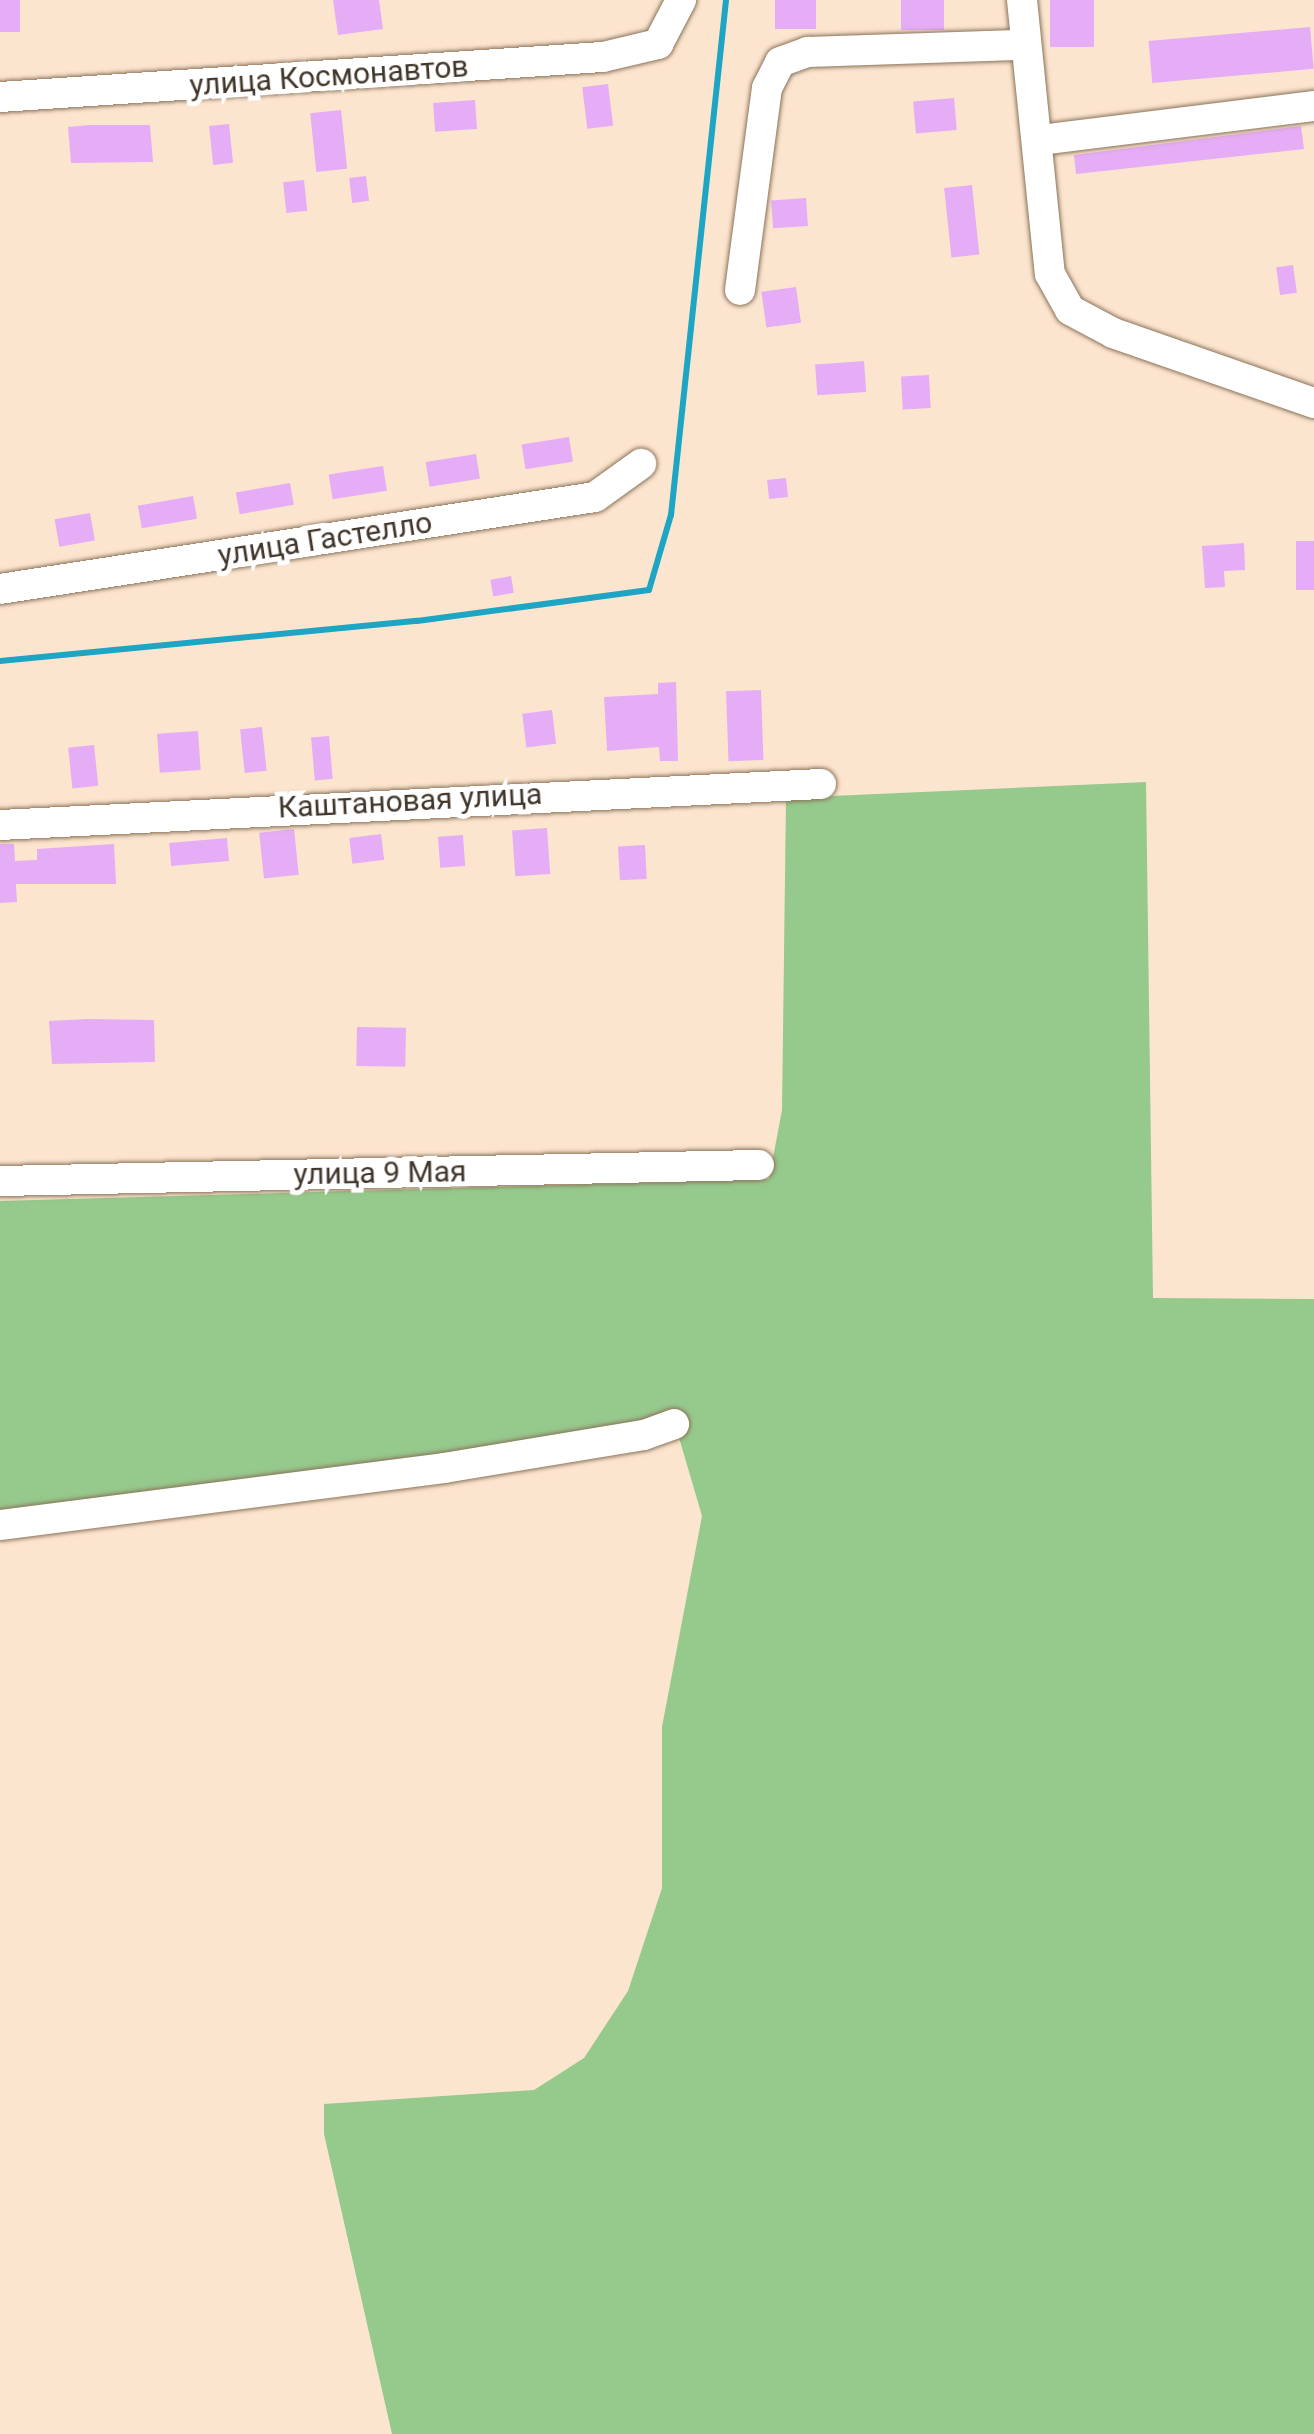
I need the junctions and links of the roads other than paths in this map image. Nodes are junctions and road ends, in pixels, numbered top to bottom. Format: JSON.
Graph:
{"nodes":[{"id":1,"x":681,"y":0,"type":"edge"},
{"id":2,"x":1022,"y":0,"type":"edge"},
{"id":3,"x":1024,"y":44,"type":"junction"},
{"id":4,"x":0,"y":97,"type":"edge"},
{"id":5,"x":1314,"y":106,"type":"edge"},
{"id":6,"x":1040,"y":140,"type":"junction"},
{"id":7,"x":740,"y":290,"type":"dead end"},
{"id":8,"x":1314,"y":403,"type":"edge"},
{"id":9,"x":640,"y":464,"type":"dead end"},
{"id":10,"x":0,"y":589,"type":"edge"},
{"id":11,"x":821,"y":784,"type":"dead end"},
{"id":12,"x":0,"y":824,"type":"edge"},
{"id":13,"x":759,"y":1165,"type":"dead end"},
{"id":14,"x":0,"y":1182,"type":"edge"},
{"id":15,"x":674,"y":1424,"type":"dead end"},
{"id":16,"x":0,"y":1526,"type":"edge"}],
"edges":[{"from":1,"to":4,"type":"street","name":"улица Космонавтов"},
{"from":2,"to":3,"type":"street"},
{"from":3,"to":6,"type":"street"},
{"from":3,"to":7,"type":"street"},
{"from":5,"to":6,"type":"street"},
{"from":6,"to":8,"type":"street"},
{"from":9,"to":10,"type":"street","name":"улица Гастелло"},
{"from":11,"to":12,"type":"street","name":"Каштановая улица"},
{"from":13,"to":14,"type":"street","name":"улица 9 Мая"},
{"from":15,"to":16,"type":"street"}]}
